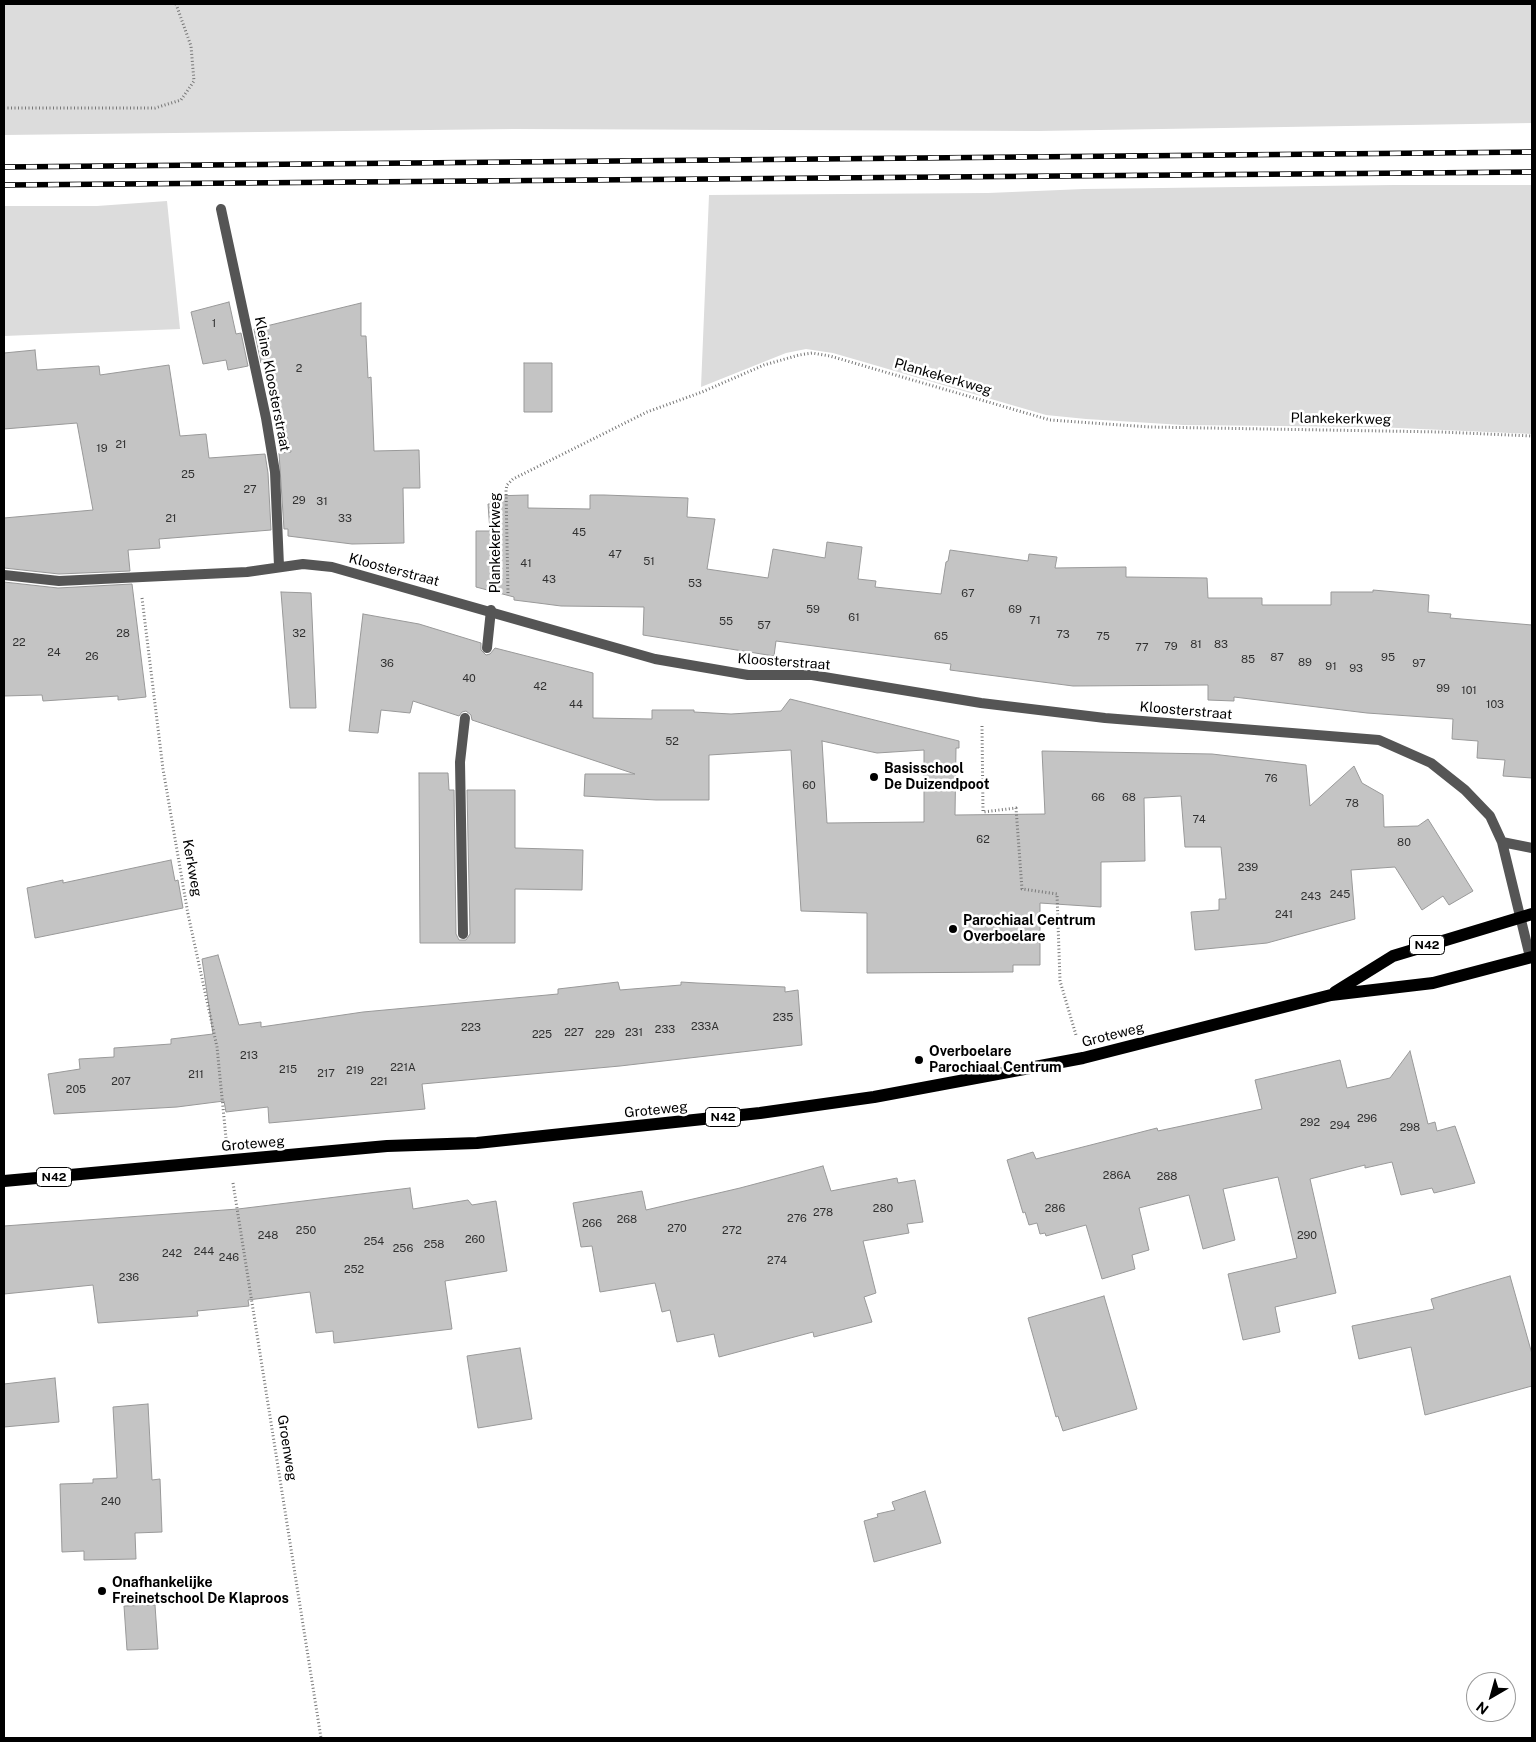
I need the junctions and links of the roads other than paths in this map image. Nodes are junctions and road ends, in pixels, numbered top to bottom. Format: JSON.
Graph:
{"nodes":[{"id":1,"x":221,"y":209,"type":"dead end"},
{"id":2,"x":279,"y":566,"type":"junction"},
{"id":3,"x":4,"y":575,"type":"edge"},
{"id":4,"x":491,"y":610,"type":"junction"},
{"id":5,"x":486,"y":648,"type":"dead end"},
{"id":6,"x":465,"y":718,"type":"dead end"},
{"id":7,"x":1502,"y":842,"type":"junction"},
{"id":8,"x":1532,"y":848,"type":"edge"},
{"id":9,"x":1532,"y":914,"type":"edge"},
{"id":10,"x":1519,"y":918,"type":"junction"},
{"id":11,"x":463,"y":934,"type":"dead end"},
{"id":12,"x":1531,"y":957,"type":"edge"},
{"id":13,"x":1331,"y":995,"type":"junction"},
{"id":14,"x":4,"y":1181,"type":"edge"}],
"edges":[{"from":1,"to":2,"type":"street","name":"Kleine Kloosterstraat"},
{"from":2,"to":3,"type":"street","name":"Kloosterstraat"},
{"from":2,"to":4,"type":"street","name":"Kloosterstraat"},
{"from":4,"to":5,"type":"street"},
{"from":4,"to":7,"type":"street","name":"Kloosterstraat"},
{"from":6,"to":11,"type":"street"},
{"from":7,"to":8,"type":"street"},
{"from":7,"to":10,"type":"street","name":"Kloosterstraat"},
{"from":9,"to":10,"type":"main road","name":"Groteweg","number":"N42"},
{"from":10,"to":12,"type":"street","name":"Groteweg"},
{"from":10,"to":13,"type":"main road","name":"Groteweg","number":"N42"},
{"from":12,"to":13,"type":"main road","name":"Groteweg","number":"N42"},
{"from":13,"to":14,"type":"main road","name":"Groteweg","number":"N42"}]}
